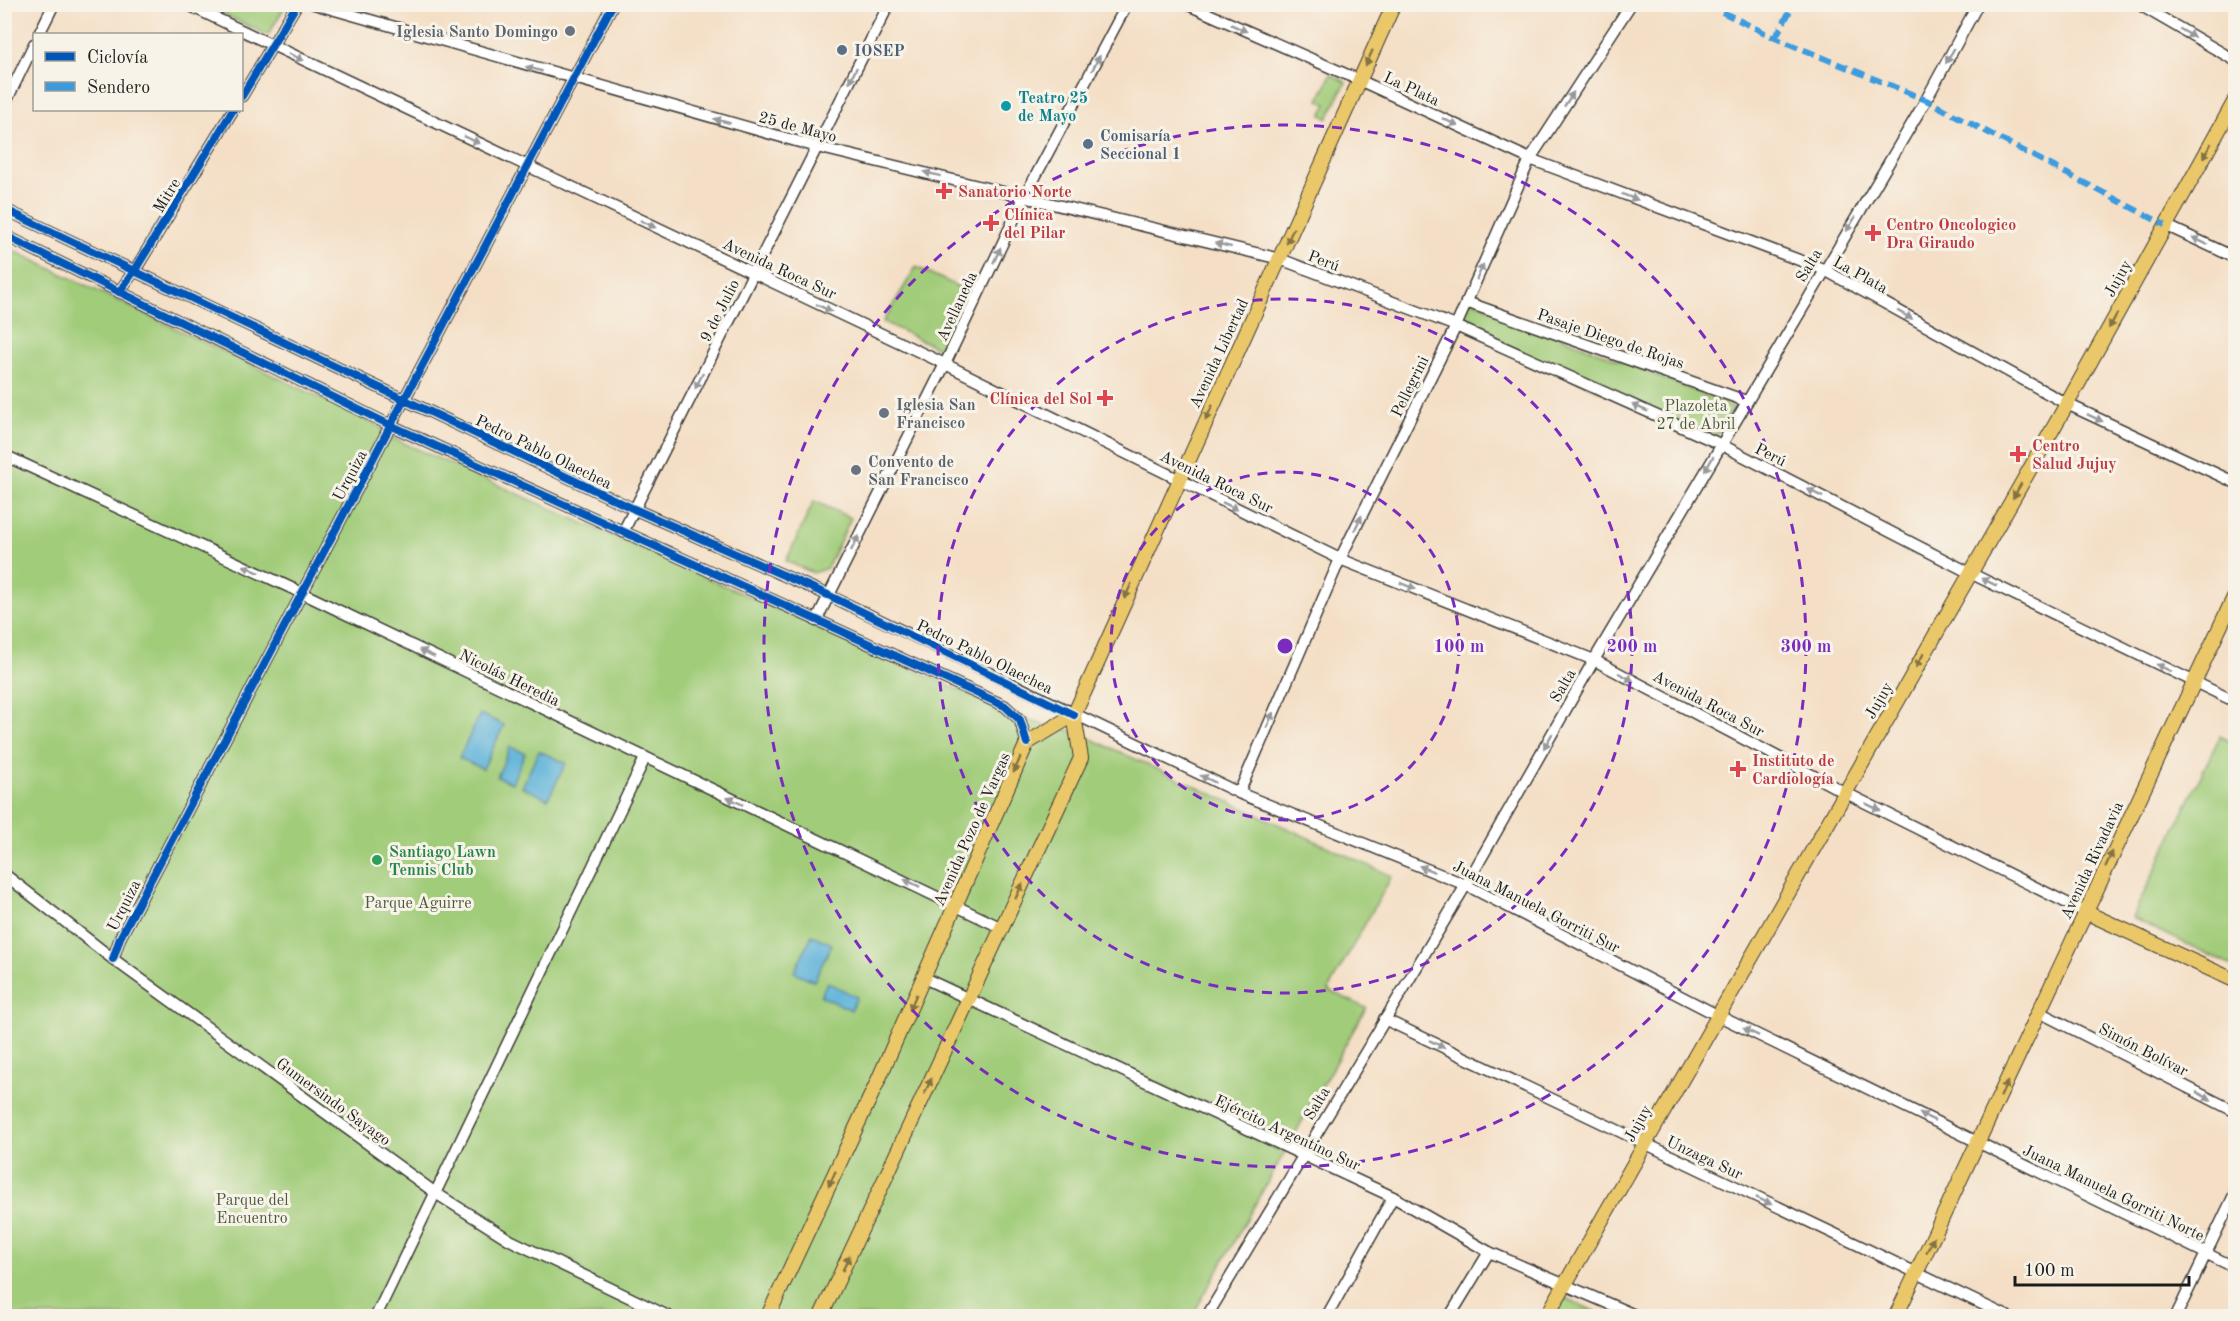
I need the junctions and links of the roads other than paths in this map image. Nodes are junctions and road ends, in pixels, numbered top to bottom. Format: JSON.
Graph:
{"nodes":[{"id":1,"x":54,"y":4,"type":"edge"},
{"id":2,"x":186,"y":4,"type":"edge"},
{"id":3,"x":297,"y":4,"type":"edge"},
{"id":4,"x":314,"y":4,"type":"edge"},
{"id":5,"x":613,"y":4,"type":"edge"},
{"id":6,"x":889,"y":4,"type":"edge"},
{"id":7,"x":1127,"y":4,"type":"edge"},
{"id":8,"x":1186,"y":4,"type":"edge"},
{"id":9,"x":1394,"y":4,"type":"edge"},
{"id":10,"x":1632,"y":4,"type":"edge"},
{"id":11,"x":1978,"y":4,"type":"edge"},
{"id":12,"x":2138,"y":4,"type":"edge"},
{"id":13,"x":40,"y":33,"type":"edge"},
{"id":14,"x":33,"y":46,"type":"edge"},
{"id":15,"x":272,"y":46,"type":"junction"},
{"id":16,"x":2235,"y":61,"type":"edge"},
{"id":17,"x":574,"y":80,"type":"junction"},
{"id":18,"x":1359,"y":80,"type":"junction"},
{"id":19,"x":243,"y":94,"type":"edge"},
{"id":20,"x":2235,"y":99,"type":"edge"},
{"id":21,"x":4,"y":106,"type":"edge"},
{"id":22,"x":232,"y":111,"type":"edge"},
{"id":23,"x":817,"y":147,"type":"junction"},
{"id":24,"x":1530,"y":159,"type":"junction"},
{"id":25,"x":527,"y":166,"type":"junction"},
{"id":26,"x":1025,"y":196,"type":"junction"},
{"id":27,"x":4,"y":209,"type":"edge"},
{"id":28,"x":2165,"y":225,"type":"junction"},
{"id":29,"x":4,"y":235,"type":"edge"},
{"id":30,"x":2235,"y":258,"type":"edge"},
{"id":31,"x":1280,"y":259,"type":"junction"},
{"id":32,"x":1823,"y":269,"type":"junction"},
{"id":33,"x":135,"y":270,"type":"junction"},
{"id":34,"x":754,"y":274,"type":"junction"},
{"id":35,"x":119,"y":292,"type":"junction"},
{"id":36,"x":1466,"y":302,"type":"junction"},
{"id":37,"x":1456,"y":326,"type":"junction"},
{"id":38,"x":945,"y":364,"type":"junction"},
{"id":39,"x":405,"y":398,"type":"junction"},
{"id":40,"x":1746,"y":401,"type":"junction"},
{"id":41,"x":2067,"y":404,"type":"junction"},
{"id":42,"x":390,"y":425,"type":"junction"},
{"id":43,"x":1720,"y":444,"type":"junction"},
{"id":44,"x":4,"y":455,"type":"edge"},
{"id":45,"x":1178,"y":480,"type":"junction"},
{"id":46,"x":2235,"y":483,"type":"edge"},
{"id":47,"x":634,"y":509,"type":"junction"},
{"id":48,"x":623,"y":532,"type":"junction"},
{"id":49,"x":1340,"y":559,"type":"junction"},
{"id":50,"x":1970,"y":573,"type":"junction"},
{"id":51,"x":302,"y":593,"type":"junction"},
{"id":52,"x":2235,"y":593,"type":"edge"},
{"id":53,"x":828,"y":595,"type":"junction"},
{"id":54,"x":816,"y":621,"type":"junction"},
{"id":55,"x":1593,"y":660,"type":"junction"},
{"id":56,"x":2191,"y":682,"type":"junction"},
{"id":57,"x":2235,"y":702,"type":"edge"},
{"id":58,"x":1074,"y":715,"type":"junction"},
{"id":59,"x":1027,"y":743,"type":"junction"},
{"id":60,"x":645,"y":758,"type":"junction"},
{"id":61,"x":1844,"y":792,"type":"junction"},
{"id":62,"x":1239,"y":793,"type":"junction"},
{"id":63,"x":4,"y":874,"type":"edge"},
{"id":64,"x":1466,"y":885,"type":"junction"},
{"id":65,"x":956,"y":904,"type":"junction"},
{"id":66,"x":2085,"y":912,"type":"junction"},
{"id":67,"x":1002,"y":928,"type":"junction"},
{"id":68,"x":113,"y":959,"type":"junction"},
{"id":69,"x":924,"y":978,"type":"junction"},
{"id":70,"x":2235,"y":981,"type":"edge"},
{"id":71,"x":968,"y":999,"type":"junction"},
{"id":72,"x":2039,"y":1012,"type":"junction"},
{"id":73,"x":1717,"y":1015,"type":"junction"},
{"id":74,"x":1384,"y":1019,"type":"junction"},
{"id":75,"x":2235,"y":1112,"type":"edge"},
{"id":76,"x":1979,"y":1143,"type":"junction"},
{"id":77,"x":1644,"y":1144,"type":"junction"},
{"id":78,"x":1302,"y":1155,"type":"junction"},
{"id":79,"x":2235,"y":1191,"type":"edge"},
{"id":80,"x":437,"y":1194,"type":"junction"},
{"id":81,"x":1393,"y":1197,"type":"junction"},
{"id":82,"x":1489,"y":1252,"type":"junction"},
{"id":83,"x":2206,"y":1254,"type":"junction"},
{"id":84,"x":2235,"y":1268,"type":"edge"},
{"id":85,"x":1917,"y":1273,"type":"junction"},
{"id":86,"x":1565,"y":1284,"type":"junction"},
{"id":87,"x":1208,"y":1316,"type":"edge"},
{"id":88,"x":376,"y":1317,"type":"edge"},
{"id":89,"x":668,"y":1317,"type":"edge"},
{"id":90,"x":768,"y":1317,"type":"edge"},
{"id":91,"x":821,"y":1317,"type":"edge"},
{"id":92,"x":1327,"y":1317,"type":"edge"},
{"id":93,"x":1450,"y":1317,"type":"edge"},
{"id":94,"x":1547,"y":1317,"type":"edge"},
{"id":95,"x":1637,"y":1317,"type":"edge"},
{"id":96,"x":1896,"y":1317,"type":"edge"},
{"id":97,"x":2007,"y":1317,"type":"edge"},
{"id":98,"x":2176,"y":1317,"type":"edge"}],
"edges":[{"from":1,"to":13,"type":"street"},
{"from":2,"to":15,"type":"street","name":"Avenida Roca Sur"},
{"from":3,"to":15,"type":"street"},
{"from":17,"to":4,"type":"street","name":"25 de Mayo","one_way":true},
{"from":5,"to":17,"type":"street","name":"Urquiza"},
{"from":6,"to":23,"type":"street","name":"9 de Julio","one_way":true},
{"from":26,"to":7,"type":"street","name":"Avellaneda","one_way":true},
{"from":8,"to":18,"type":"street","name":"La Plata","one_way":true},
{"from":9,"to":18,"type":"main road","name":"Avenida Libertad","one_way":true},
{"from":24,"to":10,"type":"street","name":"Pellegrini","one_way":true},
{"from":11,"to":32,"type":"street","name":"Salta","one_way":true},
{"from":12,"to":16,"type":"street","one_way":true},
{"from":14,"to":21,"type":"street"},
{"from":15,"to":19,"type":"street"},
{"from":15,"to":25,"type":"street","name":"Avenida Roca Sur","one_way":true},
{"from":23,"to":17,"type":"street","name":"25 de Mayo","one_way":true},
{"from":17,"to":25,"type":"street","name":"Urquiza"},
{"from":18,"to":24,"type":"street","name":"La Plata","one_way":true},
{"from":18,"to":31,"type":"main road","name":"Avenida Libertad","one_way":true},
{"from":20,"to":28,"type":"main road","name":"Jujuy","one_way":true},
{"from":22,"to":33,"type":"street","name":"Mitre"},
{"from":26,"to":23,"type":"street","name":"25 de Mayo","one_way":true},
{"from":23,"to":34,"type":"street","name":"9 de Julio"},
{"from":24,"to":32,"type":"street","name":"La Plata","one_way":true},
{"from":36,"to":24,"type":"street","name":"Pellegrini","one_way":true},
{"from":25,"to":34,"type":"street","name":"Avenida Roca Sur","one_way":true},
{"from":25,"to":39,"type":"street","name":"Urquiza"},
{"from":31,"to":26,"type":"street","name":"25 de Mayo","one_way":true},
{"from":38,"to":26,"type":"street","name":"Avellaneda","one_way":true},
{"from":27,"to":33,"type":"street","name":"Pedro Pablo Olaechea"},
{"from":30,"to":28,"type":"street","one_way":true},
{"from":28,"to":41,"type":"main road","name":"Jujuy","one_way":true},
{"from":29,"to":35,"type":"street"},
{"from":31,"to":37,"type":"street","name":"Perú"},
{"from":31,"to":45,"type":"main road","name":"Avenida Libertad","one_way":true},
{"from":32,"to":40,"type":"street","name":"Salta"},
{"from":32,"to":41,"type":"street","name":"La Plata","one_way":true},
{"from":33,"to":35,"type":"street","name":"Mitre"},
{"from":33,"to":39,"type":"street","name":"Pedro Pablo Olaechea"},
{"from":34,"to":38,"type":"street","name":"Avenida Roca Sur","one_way":true},
{"from":34,"to":47,"type":"street","name":"9 de Julio","one_way":true},
{"from":35,"to":42,"type":"street"},
{"from":36,"to":37,"type":"street","name":"Pellegrini"},
{"from":36,"to":40,"type":"street","name":"Pasaje Diego de Rojas"},
{"from":43,"to":37,"type":"street","name":"Perú","one_way":true},
{"from":49,"to":37,"type":"street","name":"Pellegrini","one_way":true},
{"from":38,"to":45,"type":"street","name":"Avenida Roca Sur"},
{"from":53,"to":38,"type":"street","name":"Avellaneda","one_way":true},
{"from":39,"to":42,"type":"street","name":"Urquiza"},
{"from":39,"to":47,"type":"street","name":"Pedro Pablo Olaechea"},
{"from":40,"to":43,"type":"street","name":"Salta"},
{"from":41,"to":46,"type":"street","name":"La Plata","one_way":true},
{"from":41,"to":50,"type":"main road","name":"Jujuy","one_way":true},
{"from":42,"to":48,"type":"street"},
{"from":42,"to":51,"type":"street","name":"Urquiza"},
{"from":50,"to":43,"type":"street","name":"Perú","one_way":true},
{"from":43,"to":55,"type":"street","name":"Salta","one_way":true},
{"from":51,"to":44,"type":"street","name":"Nicolás Heredia","one_way":true},
{"from":45,"to":49,"type":"street","name":"Avenida Roca Sur","one_way":true},
{"from":45,"to":58,"type":"main road","name":"Avenida Libertad","one_way":true},
{"from":47,"to":48,"type":"street","name":"9 de Julio"},
{"from":47,"to":53,"type":"street","name":"Pedro Pablo Olaechea"},
{"from":48,"to":54,"type":"street"},
{"from":49,"to":55,"type":"street","name":"Avenida Roca Sur","one_way":true},
{"from":62,"to":49,"type":"street","name":"Pellegrini","one_way":true},
{"from":56,"to":50,"type":"street","name":"Perú","one_way":true},
{"from":50,"to":61,"type":"main road","name":"Jujuy","one_way":true},
{"from":60,"to":51,"type":"street","name":"Nicolás Heredia","one_way":true},
{"from":51,"to":68,"type":"street","name":"Urquiza"},
{"from":52,"to":56,"type":"main road","name":"Avenida Rivadavia"},
{"from":53,"to":54,"type":"street","name":"Avellaneda"},
{"from":53,"to":58,"type":"street","name":"Pedro Pablo Olaechea"},
{"from":54,"to":59,"type":"street"},
{"from":55,"to":61,"type":"street","name":"Avenida Roca Sur","one_way":true},
{"from":55,"to":64,"type":"street","name":"Salta","one_way":true},
{"from":56,"to":57,"type":"street","name":"Perú"},
{"from":66,"to":56,"type":"main road","name":"Avenida Rivadavia","one_way":true},
{"from":58,"to":59,"type":"main road","name":"Avenida Pozo de Vargas"},
{"from":62,"to":58,"type":"street","name":"Juana Manuela Gorriti Sur","one_way":true},
{"from":67,"to":58,"type":"main road","one_way":true},
{"from":59,"to":65,"type":"main road","name":"Avenida Pozo de Vargas","one_way":true},
{"from":65,"to":60,"type":"street","name":"Nicolás Heredia","one_way":true},
{"from":60,"to":80,"type":"street"},
{"from":61,"to":66,"type":"street","name":"Avenida Roca Sur","one_way":true},
{"from":61,"to":73,"type":"main road","name":"Jujuy"},
{"from":64,"to":62,"type":"street","name":"Juana Manuela Gorriti Sur","one_way":true},
{"from":63,"to":68,"type":"street","name":"Gumersindo Sayago"},
{"from":64,"to":73,"type":"street","name":"Juana Manuela Gorriti Sur"},
{"from":64,"to":74,"type":"street","name":"Salta"},
{"from":65,"to":67,"type":"street","name":"Nicolás Heredia"},
{"from":65,"to":69,"type":"main road","name":"Avenida Pozo de Vargas"},
{"from":66,"to":70,"type":"main road","name":"Avenida Roca Sur"},
{"from":66,"to":72,"type":"main road","name":"Avenida Rivadavia"},
{"from":67,"to":71,"type":"main road"},
{"from":68,"to":80,"type":"street","name":"Gumersindo Sayago"},
{"from":69,"to":71,"type":"street","name":"Ejército Argentino Sur"},
{"from":69,"to":90,"type":"main road","name":"Avenida Pozo de Vargas","one_way":true},
{"from":71,"to":78,"type":"street","name":"Ejército Argentino Sur"},
{"from":91,"to":71,"type":"main road","one_way":true},
{"from":72,"to":75,"type":"street","name":"Simón Bolívar","one_way":true},
{"from":76,"to":72,"type":"main road","name":"Avenida Rivadavia","one_way":true},
{"from":76,"to":73,"type":"street","name":"Juana Manuela Gorriti Sur","one_way":true},
{"from":73,"to":77,"type":"main road","name":"Jujuy"},
{"from":74,"to":77,"type":"street","name":"Unzaga Sur","one_way":true},
{"from":74,"to":78,"type":"street","name":"Salta"},
{"from":76,"to":83,"type":"street","name":"Juana Manuela Gorriti Norte"},
{"from":85,"to":76,"type":"main road","name":"Avenida Rivadavia","one_way":true},
{"from":77,"to":85,"type":"street","name":"Unzaga Sur","one_way":true},
{"from":77,"to":86,"type":"main road","name":"Jujuy"},
{"from":78,"to":81,"type":"street","name":"Ejército Argentino Sur"},
{"from":78,"to":87,"type":"street","name":"Salta"},
{"from":79,"to":83,"type":"street"},
{"from":80,"to":88,"type":"street"},
{"from":80,"to":89,"type":"street","name":"Gumersindo Sayago"},
{"from":81,"to":82,"type":"street","name":"Ejército Argentino Sur"},
{"from":81,"to":92,"type":"street"},
{"from":82,"to":86,"type":"street","name":"Ejército Argentino Sur"},
{"from":82,"to":93,"type":"street"},
{"from":83,"to":84,"type":"street","name":"Juana Manuela Gorriti Norte"},
{"from":83,"to":98,"type":"street"},
{"from":85,"to":96,"type":"main road","name":"Avenida Rivadavia"},
{"from":85,"to":97,"type":"street","name":"Unzaga Sur"},
{"from":86,"to":94,"type":"main road","name":"Jujuy"},
{"from":86,"to":95,"type":"street","name":"Ejército Argentino Sur"}]}
